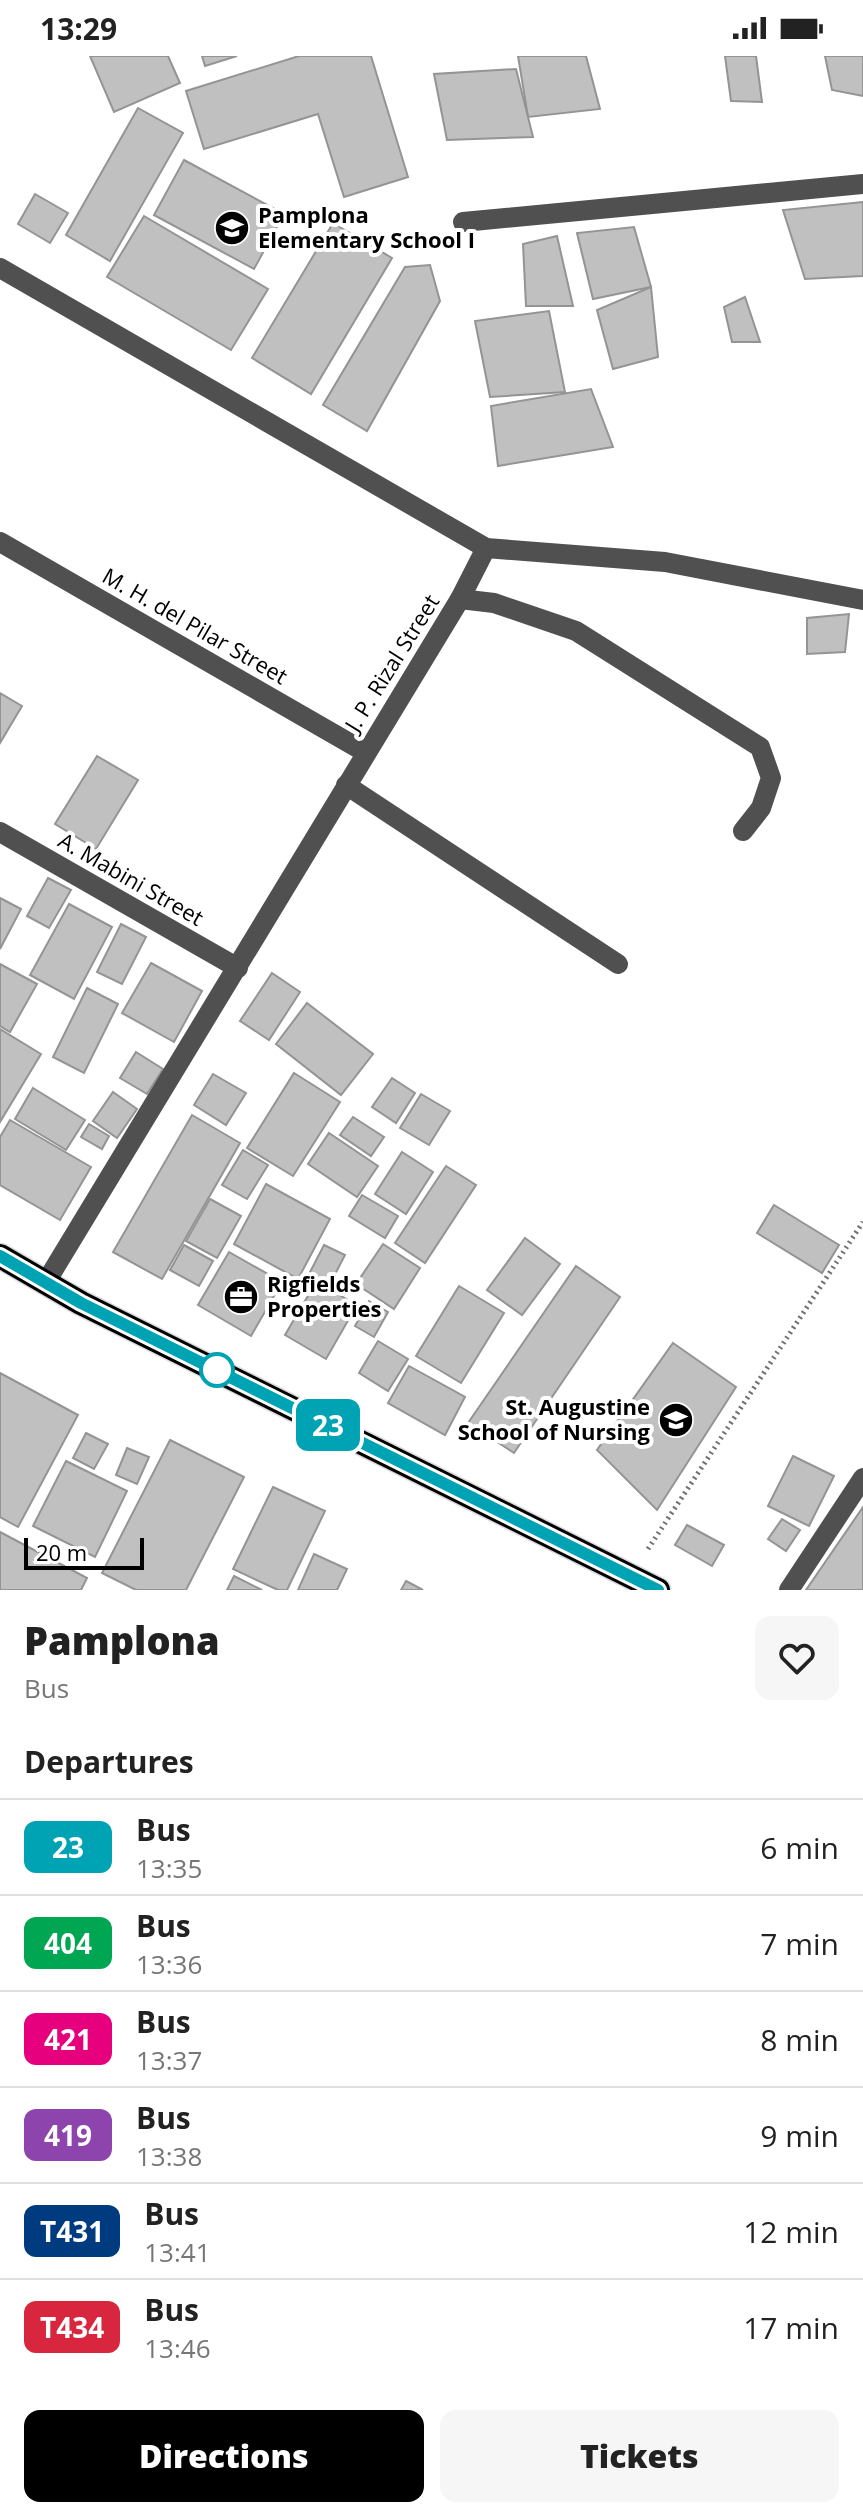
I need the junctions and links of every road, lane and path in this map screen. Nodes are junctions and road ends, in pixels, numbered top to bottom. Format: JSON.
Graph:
{"nodes":[{"id":1,"x":863,"y":184,"type":"edge"},
{"id":2,"x":463,"y":222,"type":"dead end"},
{"id":3,"x":0,"y":268,"type":"edge"},
{"id":4,"x":0,"y":542,"type":"edge"},
{"id":5,"x":486,"y":548,"type":"junction"},
{"id":6,"x":460,"y":599,"type":"junction"},
{"id":7,"x":863,"y":600,"type":"edge"},
{"id":8,"x":365,"y":752,"type":"junction"},
{"id":9,"x":346,"y":785,"type":"junction"},
{"id":10,"x":743,"y":831,"type":"dead end"},
{"id":11,"x":0,"y":832,"type":"edge"},
{"id":12,"x":618,"y":964,"type":"dead end"},
{"id":13,"x":238,"y":968,"type":"junction"},
{"id":14,"x":863,"y":1222,"type":"edge"},
{"id":15,"x":0,"y":1256,"type":"edge"},
{"id":16,"x":46,"y":1282,"type":"junction"},
{"id":17,"x":863,"y":1478,"type":"edge"},
{"id":18,"x":630,"y":1576,"type":"junction"},
{"id":19,"x":658,"y":1590,"type":"edge"},
{"id":20,"x":789,"y":1590,"type":"edge"}],
"edges":[{"from":1,"to":2,"type":"street"},
{"from":3,"to":5,"type":"street"},
{"from":4,"to":8,"type":"street","name":"M. H. del Pilar Street"},
{"from":5,"to":6,"type":"street","name":"J. P. Rizal Street"},
{"from":5,"to":7,"type":"street"},
{"from":6,"to":8,"type":"street","name":"J. P. Rizal Street"},
{"from":6,"to":10,"type":"street"},
{"from":8,"to":9,"type":"street","name":"J. P. Rizal Street"},
{"from":9,"to":12,"type":"street"},
{"from":9,"to":13,"type":"street","name":"J. P. Rizal Street"},
{"from":11,"to":13,"type":"street","name":"A. Mabini Street"},
{"from":13,"to":16,"type":"street","name":"J. P. Rizal Street"},
{"from":14,"to":18,"type":"path"},
{"from":15,"to":16,"type":"highway"},
{"from":16,"to":18,"type":"highway"},
{"from":17,"to":20,"type":"street"},
{"from":18,"to":19,"type":"highway"}]}
